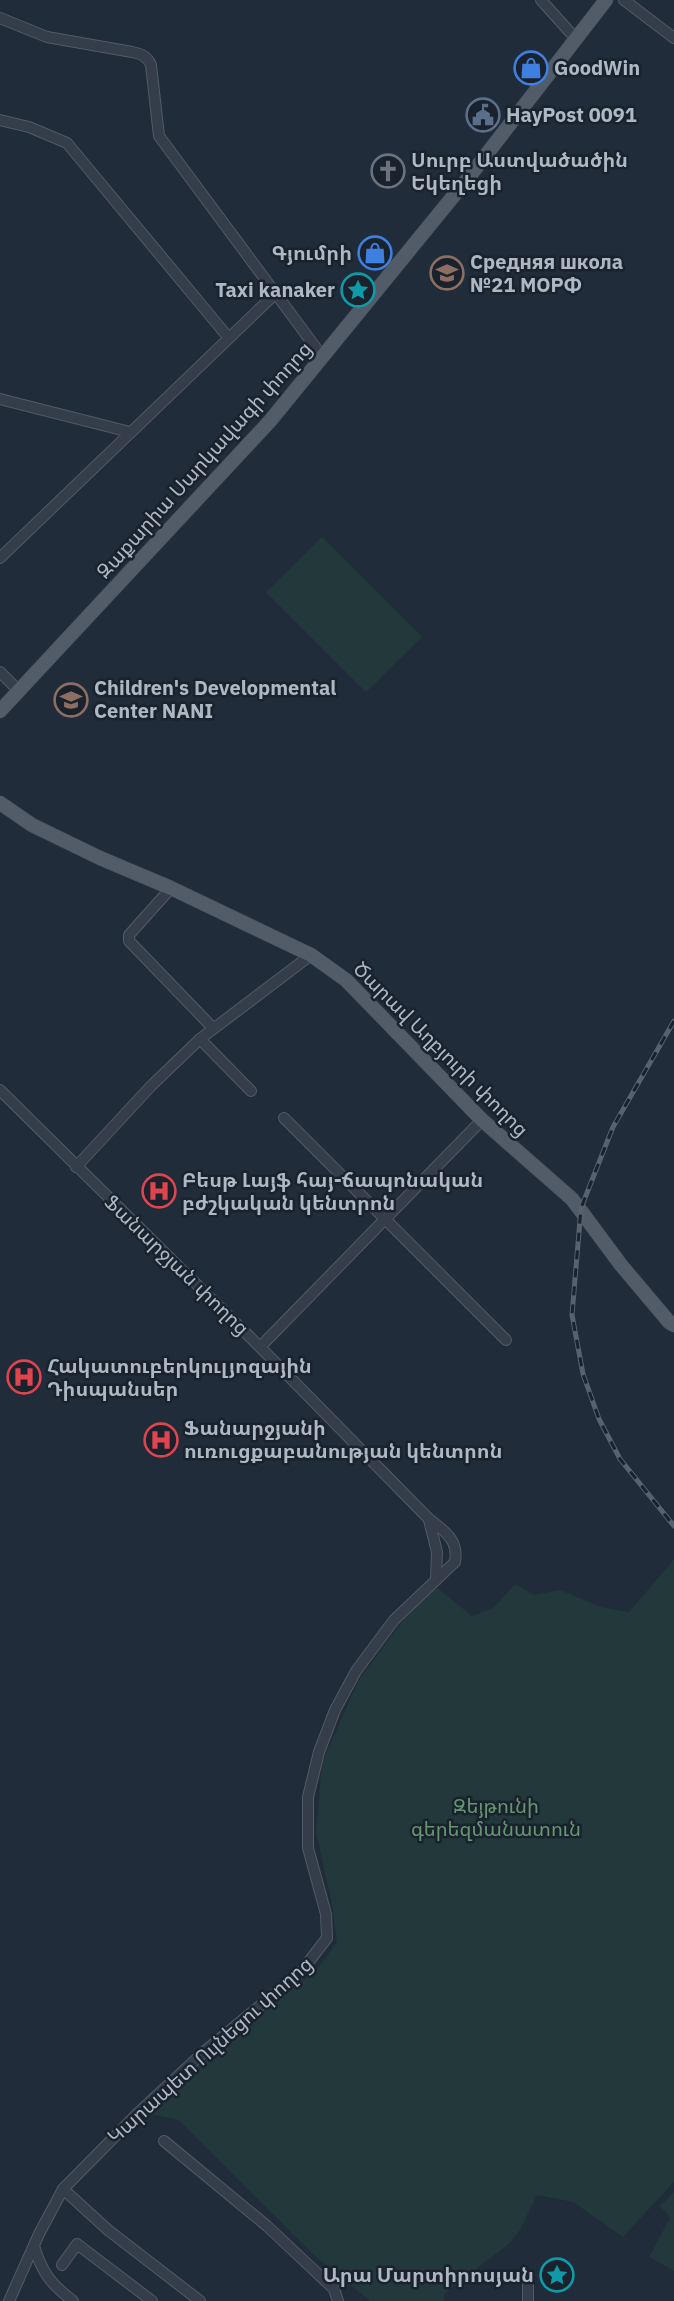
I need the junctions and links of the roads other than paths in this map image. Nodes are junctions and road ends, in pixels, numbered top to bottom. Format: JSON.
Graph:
{"nodes":[{"id":1,"x":542,"y":0,"type":"edge"},
{"id":2,"x":606,"y":0,"type":"edge"},
{"id":3,"x":624,"y":0,"type":"edge"},
{"id":4,"x":0,"y":18,"type":"edge"},
{"id":5,"x":674,"y":38,"type":"edge"},
{"id":6,"x":576,"y":39,"type":"junction"},
{"id":7,"x":0,"y":120,"type":"edge"},
{"id":8,"x":276,"y":293,"type":"junction"},
{"id":9,"x":228,"y":337,"type":"junction"},
{"id":10,"x":322,"y":356,"type":"junction"},
{"id":11,"x":0,"y":399,"type":"edge"},
{"id":12,"x":130,"y":432,"type":"junction"},
{"id":13,"x":0,"y":558,"type":"edge"},
{"id":14,"x":0,"y":672,"type":"edge"},
{"id":15,"x":19,"y":691,"type":"junction"},
{"id":16,"x":0,"y":711,"type":"edge"},
{"id":17,"x":0,"y":803,"type":"edge"},
{"id":18,"x":171,"y":888,"type":"junction"},
{"id":19,"x":311,"y":955,"type":"junction"},
{"id":20,"x":213,"y":1028,"type":"junction"},
{"id":21,"x":200,"y":1039,"type":"junction"},
{"id":22,"x":0,"y":1090,"type":"edge"},
{"id":23,"x":250,"y":1091,"type":"dead end"},
{"id":24,"x":284,"y":1118,"type":"dead end"},
{"id":25,"x":482,"y":1120,"type":"junction"},
{"id":26,"x":76,"y":1167,"type":"junction"},
{"id":27,"x":386,"y":1219,"type":"junction"},
{"id":28,"x":674,"y":1325,"type":"edge"},
{"id":29,"x":506,"y":1340,"type":"dead end"},
{"id":30,"x":260,"y":1347,"type":"junction"},
{"id":31,"x":428,"y":1518,"type":"junction"},
{"id":32,"x":436,"y":1578,"type":"junction"},
{"id":33,"x":308,"y":1848,"type":"joint"},
{"id":34,"x":164,"y":2141,"type":"dead end"},
{"id":35,"x":63,"y":2189,"type":"junction"},
{"id":36,"x":34,"y":2246,"type":"junction"},
{"id":37,"x":62,"y":2265,"type":"dead end"},
{"id":38,"x":528,"y":2285,"type":"dead end"},
{"id":39,"x":9,"y":2301,"type":"edge"},
{"id":40,"x":73,"y":2301,"type":"edge"},
{"id":41,"x":152,"y":2301,"type":"edge"},
{"id":42,"x":200,"y":2301,"type":"edge"},
{"id":43,"x":338,"y":2301,"type":"edge"},
{"id":44,"x":528,"y":2301,"type":"edge"}],
"edges":[{"from":1,"to":6,"type":"street"},
{"from":2,"to":6,"type":"main road","name":"Զաքարիա Սարկավագի փողոց"},
{"from":3,"to":5,"type":"street"},
{"from":4,"to":8,"type":"street"},
{"from":6,"to":10,"type":"main road","name":"Զաքարիա Սարկավագի փողոց"},
{"from":7,"to":9,"type":"street"},
{"from":8,"to":9,"type":"street"},
{"from":8,"to":10,"type":"street"},
{"from":9,"to":12,"type":"street"},
{"from":10,"to":15,"type":"main road","name":"Զաքարիա Սարկավագի փողոց"},
{"from":11,"to":12,"type":"street"},
{"from":12,"to":13,"type":"street"},
{"from":14,"to":15,"type":"street"},
{"from":15,"to":16,"type":"main road","name":"Զաքարիա Սարկավագի փողոց"},
{"from":17,"to":18,"type":"main road","name":"Ծարավ Աղբյուրի փողոց"},
{"from":18,"to":19,"type":"main road","name":"Ծարավ Աղբյուրի փողոց"},
{"from":18,"to":20,"type":"street"},
{"from":19,"to":20,"type":"street"},
{"from":19,"to":25,"type":"main road","name":"Ծարավ Աղբյուրի փողոց"},
{"from":20,"to":21,"type":"street"},
{"from":21,"to":23,"type":"street"},
{"from":21,"to":26,"type":"street"},
{"from":22,"to":26,"type":"street","name":"Ֆանարջյան փողոց"},
{"from":24,"to":27,"type":"street"},
{"from":25,"to":27,"type":"street"},
{"from":25,"to":28,"type":"main road","name":"Ծարավ Աղբյուրի փողոց"},
{"from":26,"to":30,"type":"street","name":"Ֆանարջյան փողոց"},
{"from":27,"to":29,"type":"street"},
{"from":27,"to":30,"type":"street"},
{"from":30,"to":31,"type":"street","name":"Ֆանարջյան փողոց"},
{"from":31,"to":32,"type":"street","name":"Ֆանարջյան փողոց"},
{"from":31,"to":32,"type":"street","name":"Ֆանարջյան փողոց"},
{"from":32,"to":33,"type":"street","name":"Ֆանարջյան փողոց"},
{"from":33,"to":35,"type":"street","name":"Կարապետ Ուլնեցու փողոց"},
{"from":34,"to":43,"type":"street"},
{"from":35,"to":36,"type":"street","name":"Կարապետ Ուլնեցու փողոց"},
{"from":35,"to":42,"type":"street"},
{"from":36,"to":39,"type":"street","name":"Կարապետ Ուլնեցու փողոց"},
{"from":36,"to":40,"type":"street"},
{"from":37,"to":41,"type":"street"},
{"from":38,"to":44,"type":"street"}]}
